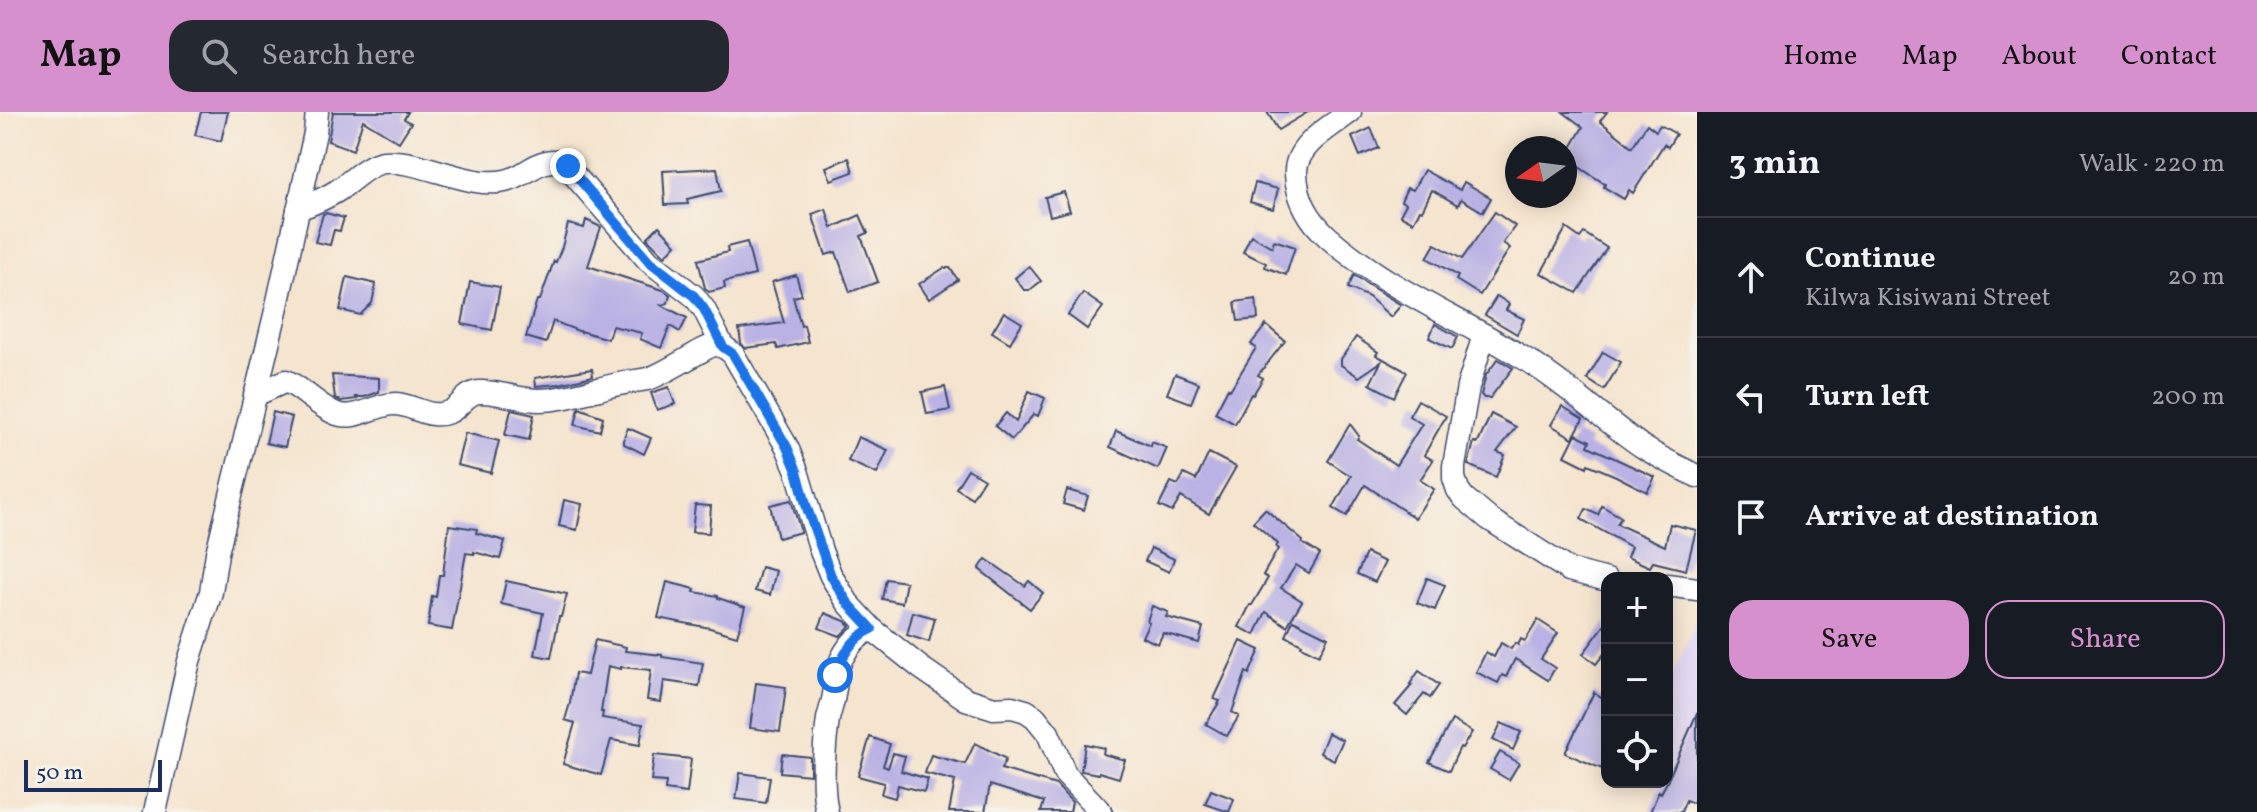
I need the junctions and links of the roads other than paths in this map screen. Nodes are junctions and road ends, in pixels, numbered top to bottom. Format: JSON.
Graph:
{"nodes":[{"id":1,"x":317,"y":112,"type":"edge"},
{"id":2,"x":1350,"y":112,"type":"edge"},
{"id":3,"x":298,"y":209,"type":"junction"},
{"id":4,"x":1484,"y":335,"type":"junction"},
{"id":5,"x":723,"y":347,"type":"junction"},
{"id":6,"x":255,"y":395,"type":"junction"},
{"id":7,"x":1697,"y":476,"type":"edge"},
{"id":8,"x":1601,"y":578,"type":"edge"},
{"id":9,"x":1673,"y":586,"type":"edge"},
{"id":10,"x":1697,"y":589,"type":"edge"},
{"id":11,"x":872,"y":629,"type":"junction"},
{"id":12,"x":155,"y":812,"type":"edge"},
{"id":13,"x":827,"y":812,"type":"edge"},
{"id":14,"x":1101,"y":812,"type":"edge"}],
"edges":[{"from":1,"to":3,"type":"street"},
{"from":2,"to":4,"type":"street"},
{"from":3,"to":5,"type":"street"},
{"from":3,"to":6,"type":"street"},
{"from":4,"to":7,"type":"street"},
{"from":4,"to":8,"type":"street"},
{"from":5,"to":6,"type":"street"},
{"from":5,"to":11,"type":"street"},
{"from":6,"to":12,"type":"street"},
{"from":9,"to":10,"type":"street"},
{"from":11,"to":13,"type":"street"},
{"from":11,"to":14,"type":"street"}]}
